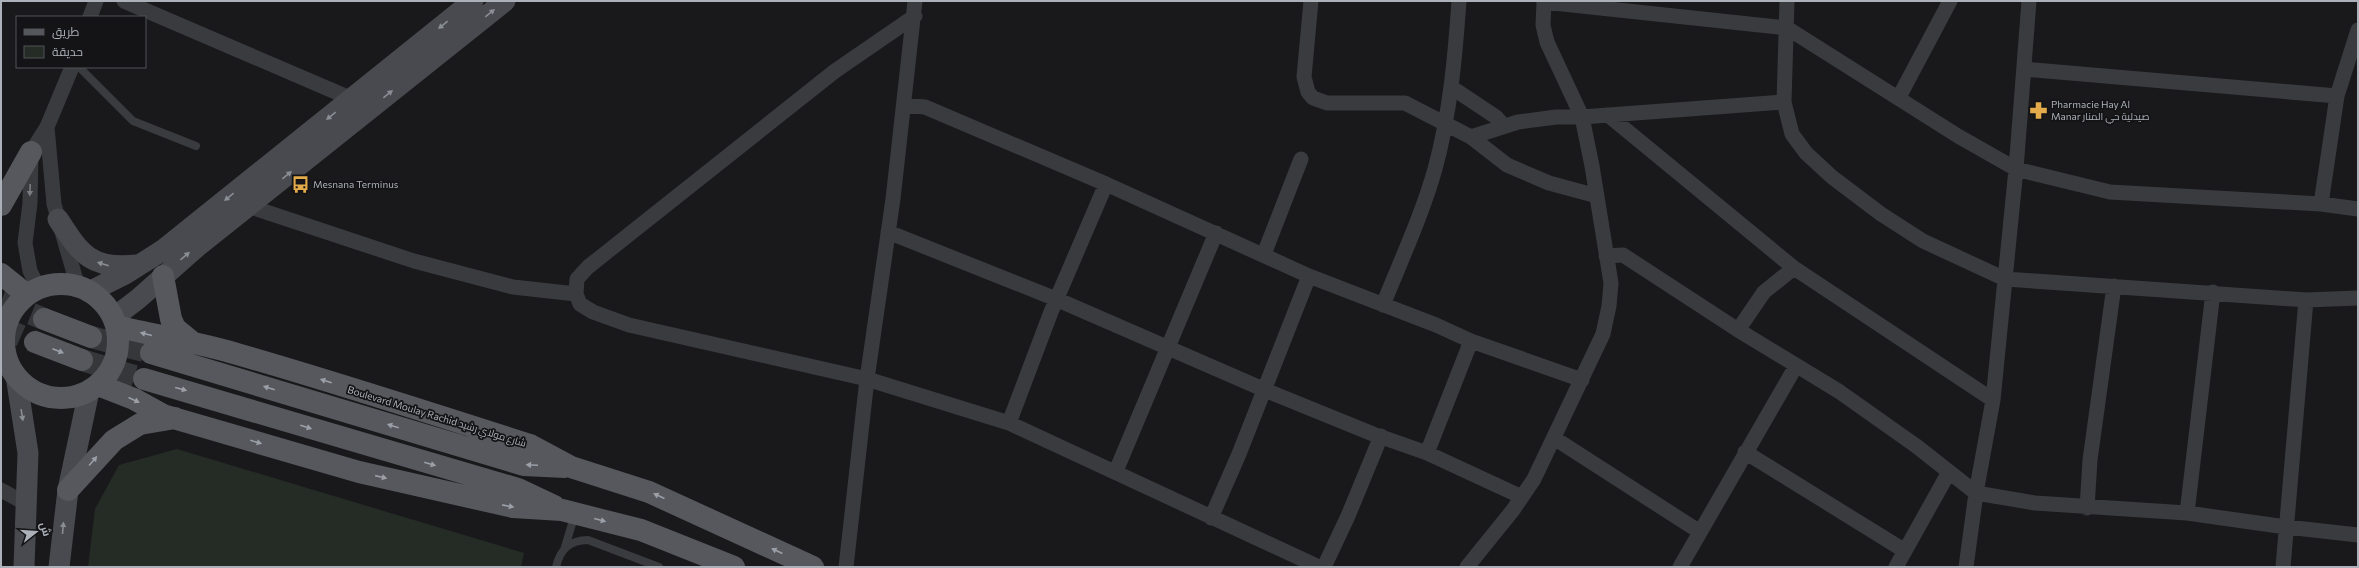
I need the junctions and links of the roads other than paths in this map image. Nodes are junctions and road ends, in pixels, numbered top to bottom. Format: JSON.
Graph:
{"nodes":[{"id":1,"x":96,"y":1,"type":"edge"},
{"id":2,"x":124,"y":1,"type":"edge"},
{"id":3,"x":473,"y":1,"type":"edge"},
{"id":4,"x":505,"y":1,"type":"edge"},
{"id":5,"x":1311,"y":1,"type":"edge"},
{"id":6,"x":1460,"y":1,"type":"edge"},
{"id":7,"x":1787,"y":1,"type":"edge"},
{"id":8,"x":1950,"y":1,"type":"edge"},
{"id":9,"x":2029,"y":1,"type":"edge"},
{"id":10,"x":1544,"y":2,"type":"edge"},
{"id":11,"x":915,"y":8,"type":"edge"},
{"id":12,"x":90,"y":16,"type":"edge"},
{"id":13,"x":1787,"y":28,"type":"junction"},
{"id":14,"x":2358,"y":30,"type":"edge"},
{"id":15,"x":72,"y":68,"type":"edge"},
{"id":16,"x":80,"y":68,"type":"edge"},
{"id":17,"x":2024,"y":69,"type":"junction"},
{"id":18,"x":1451,"y":86,"type":"junction"},
{"id":19,"x":2337,"y":96,"type":"junction"},
{"id":20,"x":1899,"y":97,"type":"junction"},
{"id":21,"x":352,"y":99,"type":"junction"},
{"id":22,"x":1784,"y":102,"type":"junction"},
{"id":23,"x":904,"y":105,"type":"junction"},
{"id":24,"x":1608,"y":115,"type":"junction"},
{"id":25,"x":1582,"y":117,"type":"junction"},
{"id":26,"x":1446,"y":124,"type":"junction"},
{"id":27,"x":1503,"y":125,"type":"junction"},
{"id":28,"x":47,"y":127,"type":"junction"},
{"id":29,"x":1471,"y":137,"type":"junction"},
{"id":30,"x":196,"y":146,"type":"dead end"},
{"id":31,"x":31,"y":152,"type":"junction"},
{"id":32,"x":1301,"y":159,"type":"dead end"},
{"id":33,"x":2016,"y":169,"type":"junction"},
{"id":34,"x":1106,"y":184,"type":"junction"},
{"id":35,"x":1597,"y":196,"type":"junction"},
{"id":36,"x":2321,"y":204,"type":"junction"},
{"id":37,"x":1,"y":205,"type":"edge"},
{"id":38,"x":248,"y":206,"type":"junction"},
{"id":39,"x":2358,"y":209,"type":"edge"},
{"id":40,"x":58,"y":220,"type":"junction"},
{"id":41,"x":888,"y":232,"type":"junction"},
{"id":42,"x":1216,"y":233,"type":"junction"},
{"id":43,"x":1264,"y":254,"type":"junction"},
{"id":44,"x":1606,"y":256,"type":"junction"},
{"id":45,"x":142,"y":264,"type":"junction"},
{"id":46,"x":1794,"y":268,"type":"junction"},
{"id":47,"x":1,"y":274,"type":"edge"},
{"id":48,"x":162,"y":276,"type":"junction"},
{"id":49,"x":1309,"y":276,"type":"junction"},
{"id":50,"x":2005,"y":279,"type":"junction"},
{"id":51,"x":2114,"y":286,"type":"junction"},
{"id":52,"x":84,"y":289,"type":"junction"},
{"id":53,"x":33,"y":292,"type":"junction"},
{"id":54,"x":2212,"y":292,"type":"junction"},
{"id":55,"x":576,"y":294,"type":"junction"},
{"id":56,"x":2358,"y":298,"type":"edge"},
{"id":57,"x":1056,"y":299,"type":"junction"},
{"id":58,"x":2306,"y":300,"type":"junction"},
{"id":59,"x":1383,"y":305,"type":"junction"},
{"id":60,"x":44,"y":319,"type":"tunnel mouth"},
{"id":61,"x":114,"y":322,"type":"junction"},
{"id":62,"x":1738,"y":330,"type":"junction"},
{"id":63,"x":91,"y":337,"type":"tunnel mouth"},
{"id":64,"x":1471,"y":341,"type":"junction"},
{"id":65,"x":35,"y":342,"type":"tunnel mouth"},
{"id":66,"x":192,"y":342,"type":"junction"},
{"id":67,"x":1168,"y":348,"type":"junction"},
{"id":68,"x":151,"y":353,"type":"tunnel mouth"},
{"id":69,"x":82,"y":360,"type":"tunnel mouth"},
{"id":70,"x":1796,"y":366,"type":"junction"},
{"id":71,"x":10,"y":371,"type":"edge"},
{"id":72,"x":144,"y":379,"type":"tunnel mouth"},
{"id":73,"x":867,"y":380,"type":"junction"},
{"id":74,"x":1582,"y":380,"type":"junction"},
{"id":75,"x":94,"y":388,"type":"junction"},
{"id":76,"x":1265,"y":390,"type":"junction"},
{"id":77,"x":1993,"y":400,"type":"junction"},
{"id":78,"x":175,"y":418,"type":"junction"},
{"id":79,"x":1009,"y":423,"type":"junction"},
{"id":80,"x":1380,"y":436,"type":"junction"},
{"id":81,"x":1554,"y":438,"type":"junction"},
{"id":82,"x":1745,"y":452,"type":"junction"},
{"id":83,"x":1427,"y":453,"type":"junction"},
{"id":84,"x":571,"y":467,"type":"junction"},
{"id":85,"x":1116,"y":471,"type":"junction"},
{"id":86,"x":1949,"y":472,"type":"junction"},
{"id":87,"x":1,"y":490,"type":"edge"},
{"id":88,"x":68,"y":490,"type":"junction"},
{"id":89,"x":1976,"y":493,"type":"junction"},
{"id":90,"x":1522,"y":497,"type":"junction"},
{"id":91,"x":27,"y":504,"type":"junction"},
{"id":92,"x":2087,"y":508,"type":"junction"},
{"id":93,"x":569,"y":512,"type":"junction"},
{"id":94,"x":2187,"y":513,"type":"junction"},
{"id":95,"x":1211,"y":518,"type":"junction"},
{"id":96,"x":2286,"y":527,"type":"junction"},
{"id":97,"x":1700,"y":532,"type":"junction"},
{"id":98,"x":2358,"y":534,"type":"edge"},
{"id":99,"x":564,"y":547,"type":"junction"},
{"id":100,"x":1905,"y":552,"type":"junction"},
{"id":101,"x":1687,"y":565,"type":"edge"},
{"id":102,"x":24,"y":567,"type":"edge"},
{"id":103,"x":59,"y":567,"type":"edge"},
{"id":104,"x":556,"y":567,"type":"edge"},
{"id":105,"x":659,"y":567,"type":"edge"},
{"id":106,"x":734,"y":567,"type":"edge"},
{"id":107,"x":813,"y":567,"type":"edge"},
{"id":108,"x":846,"y":567,"type":"edge"},
{"id":109,"x":1319,"y":567,"type":"edge"},
{"id":110,"x":1324,"y":567,"type":"edge"},
{"id":111,"x":1467,"y":567,"type":"edge"},
{"id":112,"x":1896,"y":567,"type":"edge"},
{"id":113,"x":1966,"y":567,"type":"edge"},
{"id":114,"x":2283,"y":567,"type":"edge"}],
"edges":[{"from":1,"to":12,"type":"street"},
{"from":2,"to":21,"type":"street"},
{"from":3,"to":21,"type":"main road","one_way":true},
{"from":38,"to":4,"type":"main road","one_way":true},
{"from":5,"to":26,"type":"street"},
{"from":6,"to":18,"type":"street"},
{"from":7,"to":13,"type":"street"},
{"from":8,"to":20,"type":"street"},
{"from":9,"to":17,"type":"street"},
{"from":10,"to":13,"type":"street"},
{"from":10,"to":25,"type":"street"},
{"from":11,"to":23,"type":"street"},
{"from":11,"to":55,"type":"street"},
{"from":13,"to":20,"type":"street"},
{"from":13,"to":22,"type":"street"},
{"from":14,"to":19,"type":"street"},
{"from":15,"to":28,"type":"street"},
{"from":16,"to":30,"type":"lane"},
{"from":17,"to":19,"type":"street"},
{"from":17,"to":33,"type":"street"},
{"from":18,"to":26,"type":"street"},
{"from":18,"to":27,"type":"street"},
{"from":19,"to":36,"type":"street"},
{"from":20,"to":33,"type":"street"},
{"from":21,"to":45,"type":"main road","one_way":true},
{"from":22,"to":24,"type":"street"},
{"from":22,"to":50,"type":"street"},
{"from":23,"to":34,"type":"street"},
{"from":23,"to":41,"type":"street"},
{"from":24,"to":25,"type":"street"},
{"from":24,"to":46,"type":"street"},
{"from":25,"to":27,"type":"street"},
{"from":25,"to":35,"type":"street"},
{"from":26,"to":29,"type":"street"},
{"from":26,"to":59,"type":"street"},
{"from":27,"to":29,"type":"street"},
{"from":28,"to":31,"type":"street"},
{"from":28,"to":40,"type":"street"},
{"from":29,"to":35,"type":"street"},
{"from":31,"to":37,"type":"main road"},
{"from":31,"to":53,"type":"street","one_way":true},
{"from":32,"to":43,"type":"street"},
{"from":33,"to":36,"type":"street"},
{"from":33,"to":50,"type":"street"},
{"from":34,"to":42,"type":"street"},
{"from":34,"to":57,"type":"street"},
{"from":35,"to":44,"type":"street"},
{"from":36,"to":39,"type":"street"},
{"from":48,"to":38,"type":"main road","one_way":true},
{"from":38,"to":55,"type":"street"},
{"from":45,"to":40,"type":"main road","one_way":true},
{"from":40,"to":52,"type":"street"},
{"from":41,"to":57,"type":"street"},
{"from":41,"to":73,"type":"street"},
{"from":42,"to":43,"type":"street"},
{"from":42,"to":67,"type":"street"},
{"from":43,"to":49,"type":"street"},
{"from":44,"to":62,"type":"street"},
{"from":44,"to":74,"type":"street"},
{"from":45,"to":52,"type":"main road"},
{"from":46,"to":62,"type":"street"},
{"from":46,"to":77,"type":"street"},
{"from":47,"to":53,"type":"main road"},
{"from":48,"to":61,"type":"main road"},
{"from":48,"to":66,"type":"main road"},
{"from":49,"to":59,"type":"street"},
{"from":49,"to":76,"type":"street"},
{"from":50,"to":51,"type":"street"},
{"from":50,"to":77,"type":"street"},
{"from":51,"to":54,"type":"street"},
{"from":51,"to":92,"type":"street"},
{"from":52,"to":53,"type":"main road"},
{"from":52,"to":61,"type":"main road"},
{"from":53,"to":71,"type":"main road"},
{"from":54,"to":58,"type":"street"},
{"from":54,"to":94,"type":"street"},
{"from":55,"to":73,"type":"street"},
{"from":56,"to":58,"type":"street"},
{"from":57,"to":67,"type":"street"},
{"from":57,"to":79,"type":"street"},
{"from":58,"to":96,"type":"street"},
{"from":59,"to":64,"type":"street"},
{"from":60,"to":63,"type":"main road"},
{"from":66,"to":61,"type":"main road","name":"Boulevard Moulay Rachid شارع مولاي رشيد","one_way":true},
{"from":61,"to":75,"type":"main road"},
{"from":62,"to":70,"type":"street"},
{"from":64,"to":74,"type":"street"},
{"from":64,"to":83,"type":"street"},
{"from":65,"to":69,"type":"main road","one_way":true},
{"from":84,"to":66,"type":"main road","name":"Boulevard Moulay Rachid شارع مولاي رشيد","one_way":true},
{"from":67,"to":76,"type":"street"},
{"from":67,"to":85,"type":"street"},
{"from":84,"to":68,"type":"main road","one_way":true},
{"from":70,"to":82,"type":"street"},
{"from":70,"to":86,"type":"street"},
{"from":71,"to":75,"type":"main road"},
{"from":71,"to":91,"type":"main road","one_way":true},
{"from":72,"to":93,"type":"main road","one_way":true},
{"from":73,"to":79,"type":"street"},
{"from":73,"to":108,"type":"street"},
{"from":74,"to":81,"type":"street"},
{"from":75,"to":78,"type":"main road","one_way":true},
{"from":75,"to":88,"type":"main road"},
{"from":76,"to":80,"type":"street"},
{"from":76,"to":95,"type":"street"},
{"from":77,"to":89,"type":"street"},
{"from":88,"to":78,"type":"main road","one_way":true},
{"from":78,"to":93,"type":"main road","one_way":true},
{"from":79,"to":85,"type":"street"},
{"from":80,"to":83,"type":"street"},
{"from":80,"to":110,"type":"street"},
{"from":81,"to":90,"type":"street"},
{"from":81,"to":97,"type":"street"},
{"from":82,"to":97,"type":"street"},
{"from":82,"to":100,"type":"street"},
{"from":83,"to":90,"type":"street"},
{"from":107,"to":84,"type":"main road","name":"Boulevard Moulay Rachid شارع مولاي رشيد","one_way":true},
{"from":85,"to":95,"type":"street"},
{"from":86,"to":89,"type":"street"},
{"from":86,"to":100,"type":"street"},
{"from":87,"to":91,"type":"street"},
{"from":103,"to":88,"type":"main road","one_way":true},
{"from":89,"to":92,"type":"street"},
{"from":89,"to":113,"type":"street"},
{"from":90,"to":111,"type":"street"},
{"from":91,"to":102,"type":"main road"},
{"from":92,"to":94,"type":"street"},
{"from":93,"to":99,"type":"lane"},
{"from":93,"to":106,"type":"main road","one_way":true},
{"from":94,"to":96,"type":"street"},
{"from":95,"to":109,"type":"street"},
{"from":96,"to":98,"type":"street"},
{"from":96,"to":114,"type":"street"},
{"from":97,"to":101,"type":"street"},
{"from":99,"to":104,"type":"lane"},
{"from":99,"to":105,"type":"lane"},
{"from":100,"to":112,"type":"street"}]}
